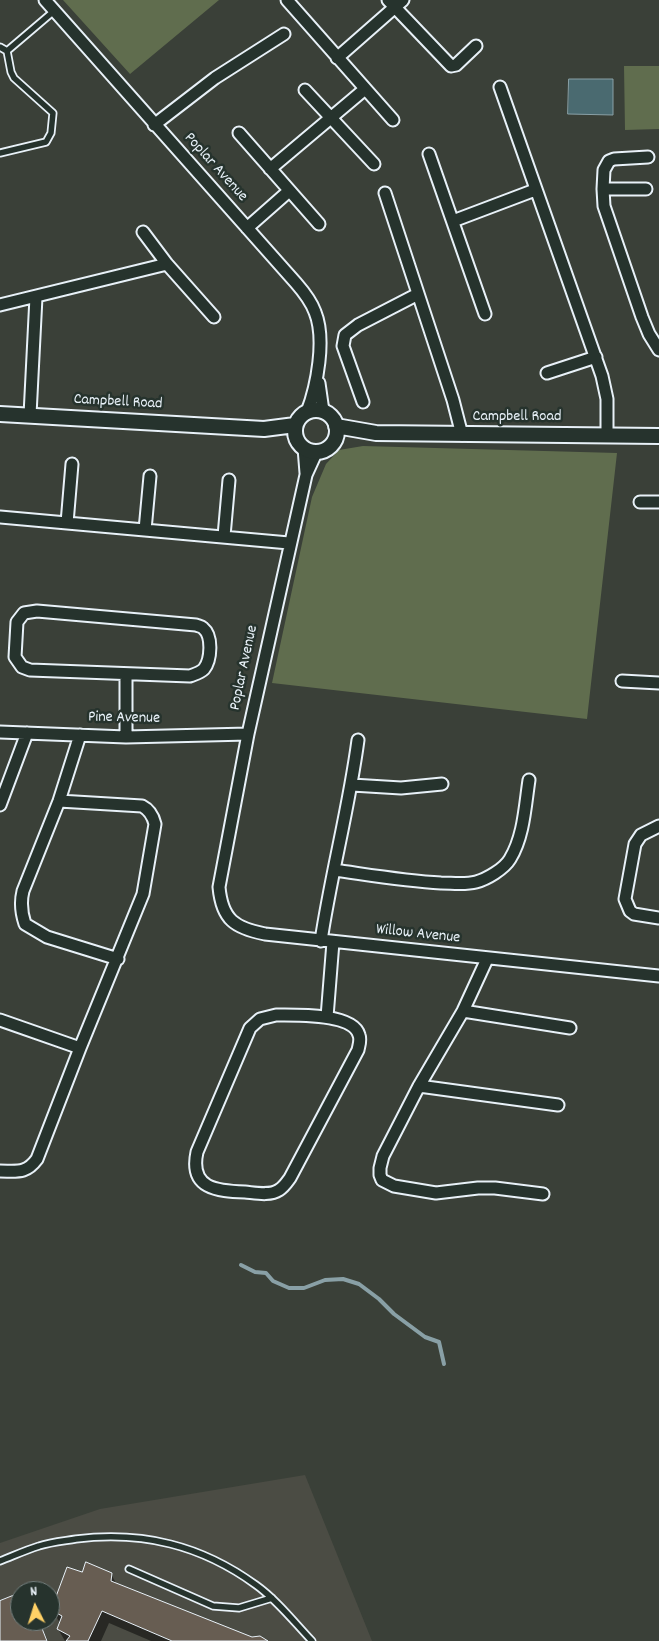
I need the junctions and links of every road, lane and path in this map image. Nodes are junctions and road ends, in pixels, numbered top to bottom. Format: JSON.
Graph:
{"nodes":[{"id":1,"x":45,"y":0,"type":"edge"},
{"id":2,"x":287,"y":0,"type":"edge"},
{"id":3,"x":395,"y":2,"type":"edge"},
{"id":4,"x":54,"y":10,"type":"junction"},
{"id":5,"x":284,"y":34,"type":"dead end"},
{"id":6,"x":476,"y":46,"type":"dead end"},
{"id":7,"x":0,"y":47,"type":"edge"},
{"id":8,"x":7,"y":51,"type":"junction"},
{"id":9,"x":337,"y":58,"type":"junction"},
{"id":10,"x":500,"y":87,"type":"dead end"},
{"id":11,"x":365,"y":89,"type":"junction"},
{"id":12,"x":305,"y":90,"type":"dead end"},
{"id":13,"x":331,"y":117,"type":"junction"},
{"id":14,"x":393,"y":120,"type":"dead end"},
{"id":15,"x":154,"y":125,"type":"junction"},
{"id":16,"x":239,"y":133,"type":"dead end"},
{"id":17,"x":0,"y":153,"type":"edge"},
{"id":18,"x":429,"y":154,"type":"dead end"},
{"id":19,"x":648,"y":157,"type":"dead end"},
{"id":20,"x":374,"y":164,"type":"dead end"},
{"id":21,"x":270,"y":169,"type":"junction"},
{"id":22,"x":603,"y":189,"type":"junction"},
{"id":23,"x":646,"y":189,"type":"dead end"},
{"id":24,"x":535,"y":190,"type":"junction"},
{"id":25,"x":289,"y":191,"type":"junction"},
{"id":26,"x":385,"y":193,"type":"dead end"},
{"id":27,"x":453,"y":221,"type":"junction"},
{"id":28,"x":319,"y":224,"type":"dead end"},
{"id":29,"x":247,"y":228,"type":"junction"},
{"id":30,"x":143,"y":232,"type":"dead end"},
{"id":31,"x":167,"y":264,"type":"junction"},
{"id":32,"x":418,"y":294,"type":"junction"},
{"id":33,"x":36,"y":297,"type":"junction"},
{"id":34,"x":0,"y":304,"type":"edge"},
{"id":35,"x":485,"y":314,"type":"dead end"},
{"id":36,"x":214,"y":317,"type":"dead end"},
{"id":37,"x":659,"y":350,"type":"edge"},
{"id":38,"x":596,"y":357,"type":"junction"},
{"id":39,"x":547,"y":373,"type":"dead end"},
{"id":40,"x":318,"y":376,"type":"junction"},
{"id":41,"x":363,"y":402,"type":"dead end"},
{"id":42,"x":323,"y":411,"type":"junction"},
{"id":43,"x":307,"y":412,"type":"junction"},
{"id":44,"x":0,"y":414,"type":"edge"},
{"id":45,"x":30,"y":415,"type":"junction"},
{"id":46,"x":336,"y":432,"type":"junction"},
{"id":47,"x":462,"y":435,"type":"junction"},
{"id":48,"x":607,"y":436,"type":"junction"},
{"id":49,"x":659,"y":436,"type":"edge"},
{"id":50,"x":303,"y":441,"type":"junction"},
{"id":51,"x":72,"y":464,"type":"dead end"},
{"id":52,"x":150,"y":476,"type":"dead end"},
{"id":53,"x":228,"y":480,"type":"dead end"},
{"id":54,"x":640,"y":502,"type":"dead end"},
{"id":55,"x":659,"y":502,"type":"edge"},
{"id":56,"x":0,"y":517,"type":"edge"},
{"id":57,"x":67,"y":523,"type":"junction"},
{"id":58,"x":145,"y":530,"type":"junction"},
{"id":59,"x":224,"y":536,"type":"junction"},
{"id":60,"x":289,"y":543,"type":"junction"},
{"id":61,"x":126,"y":674,"type":"junction"},
{"id":62,"x":622,"y":681,"type":"dead end"},
{"id":63,"x":658,"y":681,"type":"edge"},
{"id":64,"x":0,"y":732,"type":"edge"},
{"id":65,"x":27,"y":733,"type":"junction"},
{"id":66,"x":248,"y":734,"type":"junction"},
{"id":67,"x":80,"y":735,"type":"junction"},
{"id":68,"x":126,"y":737,"type":"junction"},
{"id":69,"x":358,"y":740,"type":"dead end"},
{"id":70,"x":529,"y":780,"type":"dead end"},
{"id":71,"x":442,"y":784,"type":"dead end"},
{"id":72,"x":352,"y":785,"type":"junction"},
{"id":73,"x":59,"y":801,"type":"junction"},
{"id":74,"x":0,"y":805,"type":"edge"},
{"id":75,"x":659,"y":823,"type":"edge"},
{"id":76,"x":221,"y":869,"type":"joint"},
{"id":77,"x":334,"y":870,"type":"junction"},
{"id":78,"x":659,"y":918,"type":"edge"},
{"id":79,"x":327,"y":942,"type":"junction"},
{"id":80,"x":118,"y":959,"type":"junction"},
{"id":81,"x":487,"y":959,"type":"junction"},
{"id":82,"x":659,"y":976,"type":"edge"},
{"id":83,"x":463,"y":1011,"type":"junction"},
{"id":84,"x":327,"y":1017,"type":"junction"},
{"id":85,"x":0,"y":1020,"type":"edge"},
{"id":86,"x":570,"y":1028,"type":"dead end"},
{"id":87,"x":80,"y":1048,"type":"junction"},
{"id":88,"x":419,"y":1086,"type":"junction"},
{"id":89,"x":558,"y":1105,"type":"dead end"},
{"id":90,"x":0,"y":1171,"type":"edge"},
{"id":91,"x":543,"y":1194,"type":"dead end"},
{"id":92,"x":0,"y":1561,"type":"edge"},
{"id":93,"x":129,"y":1569,"type":"dead end"},
{"id":94,"x":272,"y":1598,"type":"junction"},
{"id":95,"x":312,"y":1641,"type":"edge"}],
"edges":[{"from":1,"to":4,"type":"street","name":"Poplar Avenue"},
{"from":2,"to":9,"type":"street"},
{"from":3,"to":6,"type":"street"},
{"from":3,"to":9,"type":"street"},
{"from":4,"to":8,"type":"lane"},
{"from":4,"to":15,"type":"street","name":"Poplar Avenue"},
{"from":5,"to":15,"type":"street"},
{"from":7,"to":8,"type":"lane"},
{"from":8,"to":17,"type":"lane"},
{"from":9,"to":11,"type":"street"},
{"from":10,"to":24,"type":"street"},
{"from":11,"to":13,"type":"street"},
{"from":11,"to":14,"type":"street"},
{"from":12,"to":13,"type":"street"},
{"from":13,"to":20,"type":"street"},
{"from":13,"to":21,"type":"street"},
{"from":15,"to":29,"type":"street","name":"Poplar Avenue"},
{"from":16,"to":21,"type":"street"},
{"from":18,"to":27,"type":"street"},
{"from":19,"to":22,"type":"street"},
{"from":21,"to":25,"type":"street"},
{"from":22,"to":23,"type":"street"},
{"from":22,"to":37,"type":"street"},
{"from":24,"to":27,"type":"street"},
{"from":24,"to":38,"type":"street"},
{"from":25,"to":28,"type":"street"},
{"from":25,"to":29,"type":"street"},
{"from":26,"to":32,"type":"street"},
{"from":27,"to":35,"type":"street"},
{"from":29,"to":40,"type":"street","name":"Poplar Avenue"},
{"from":30,"to":31,"type":"street"},
{"from":31,"to":33,"type":"street"},
{"from":31,"to":36,"type":"street"},
{"from":32,"to":41,"type":"street"},
{"from":32,"to":47,"type":"street"},
{"from":33,"to":34,"type":"street"},
{"from":33,"to":45,"type":"street"},
{"from":38,"to":39,"type":"street"},
{"from":38,"to":48,"type":"street"},
{"from":40,"to":42,"type":"street","name":"Poplar Avenue"},
{"from":40,"to":43,"type":"street","name":"Poplar Avenue"},
{"from":42,"to":43,"type":"street"},
{"from":42,"to":46,"type":"street"},
{"from":43,"to":50,"type":"street"},
{"from":44,"to":45,"type":"street","name":"Campbell Road"},
{"from":45,"to":50,"type":"street","name":"Campbell Road"},
{"from":46,"to":47,"type":"street","name":"Campbell Road"},
{"from":46,"to":50,"type":"street"},
{"from":47,"to":48,"type":"street","name":"Campbell Road"},
{"from":48,"to":49,"type":"street","name":"Campbell Road"},
{"from":50,"to":60,"type":"street","name":"Poplar Avenue"},
{"from":51,"to":57,"type":"street"},
{"from":52,"to":58,"type":"street"},
{"from":53,"to":59,"type":"street"},
{"from":54,"to":55,"type":"street"},
{"from":56,"to":57,"type":"street"},
{"from":57,"to":58,"type":"street"},
{"from":58,"to":59,"type":"street"},
{"from":59,"to":60,"type":"street"},
{"from":60,"to":66,"type":"street","name":"Poplar Avenue"},
{"from":61,"to":61,"type":"street"},
{"from":61,"to":68,"type":"street"},
{"from":62,"to":63,"type":"street"},
{"from":64,"to":65,"type":"street","name":"Pine Avenue"},
{"from":65,"to":67,"type":"street","name":"Pine Avenue"},
{"from":65,"to":74,"type":"street"},
{"from":66,"to":68,"type":"street","name":"Pine Avenue"},
{"from":66,"to":76,"type":"street","name":"Poplar Avenue"},
{"from":67,"to":68,"type":"street","name":"Pine Avenue"},
{"from":67,"to":73,"type":"street"},
{"from":69,"to":72,"type":"street"},
{"from":70,"to":77,"type":"street"},
{"from":71,"to":72,"type":"street"},
{"from":72,"to":77,"type":"street"},
{"from":73,"to":80,"type":"street"},
{"from":73,"to":80,"type":"street"},
{"from":75,"to":78,"type":"street"},
{"from":76,"to":79,"type":"street","name":"Willow Avenue"},
{"from":77,"to":79,"type":"street"},
{"from":79,"to":81,"type":"street","name":"Willow Avenue"},
{"from":79,"to":84,"type":"street"},
{"from":80,"to":87,"type":"street"},
{"from":81,"to":82,"type":"street","name":"Willow Avenue"},
{"from":81,"to":83,"type":"street"},
{"from":83,"to":86,"type":"street"},
{"from":83,"to":88,"type":"street"},
{"from":84,"to":84,"type":"street"},
{"from":85,"to":87,"type":"street"},
{"from":87,"to":90,"type":"street"},
{"from":88,"to":89,"type":"street"},
{"from":88,"to":91,"type":"street"},
{"from":92,"to":94,"type":"lane"},
{"from":93,"to":94,"type":"lane"},
{"from":94,"to":95,"type":"lane"}]}
